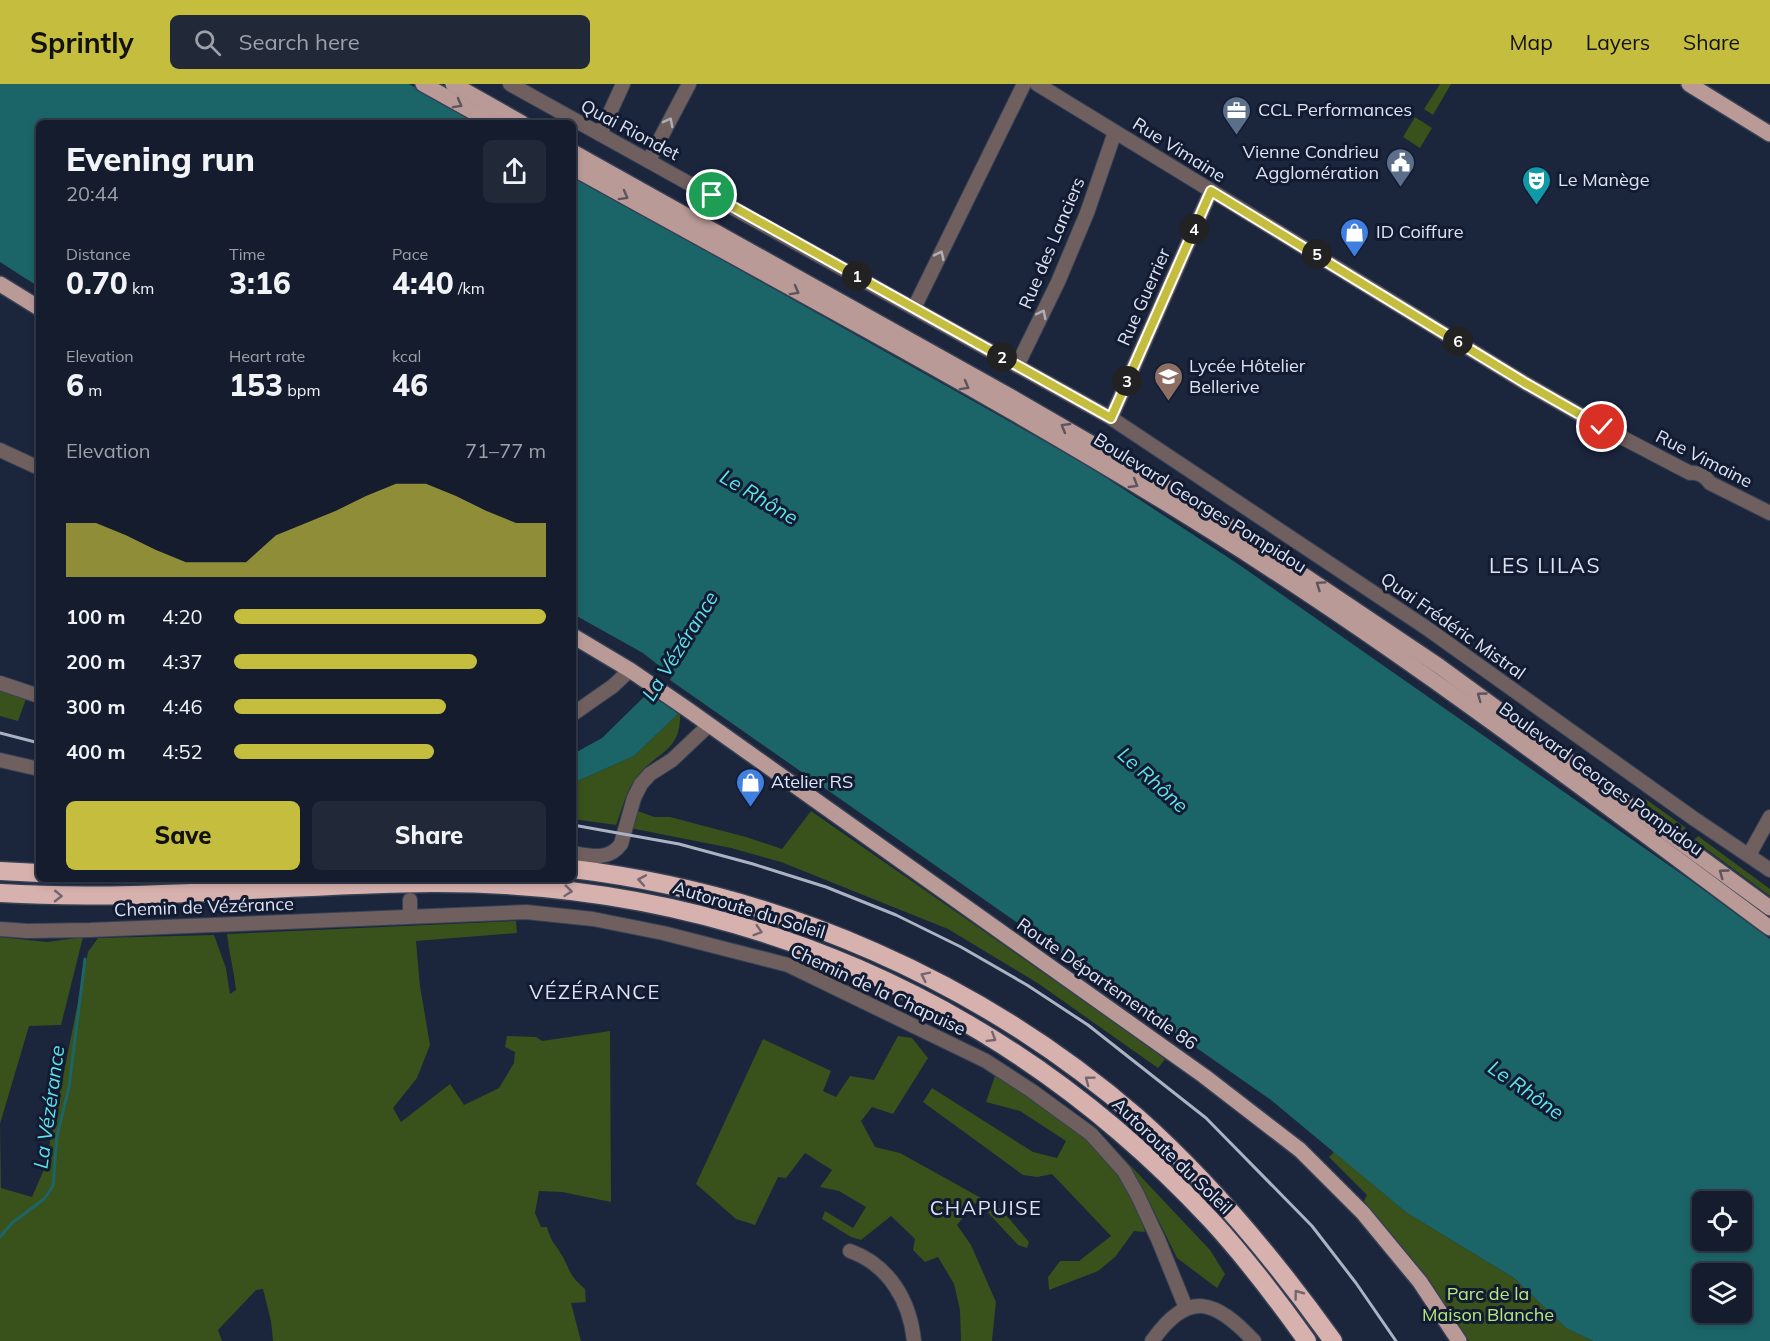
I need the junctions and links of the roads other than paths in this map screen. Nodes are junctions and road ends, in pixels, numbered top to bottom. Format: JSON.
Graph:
{"nodes":[{"id":1,"x":423,"y":84,"type":"edge"},
{"id":2,"x":453,"y":84,"type":"edge"},
{"id":3,"x":510,"y":84,"type":"edge"},
{"id":4,"x":623,"y":84,"type":"edge"},
{"id":5,"x":689,"y":84,"type":"edge"},
{"id":6,"x":1024,"y":84,"type":"edge"},
{"id":7,"x":1037,"y":84,"type":"edge"},
{"id":8,"x":1689,"y":84,"type":"edge"},
{"id":9,"x":488,"y":120,"type":"edge"},
{"id":10,"x":517,"y":120,"type":"edge"},
{"id":11,"x":574,"y":120,"type":"edge"},
{"id":12,"x":576,"y":121,"type":"edge"},
{"id":13,"x":1115,"y":132,"type":"junction"},
{"id":14,"x":600,"y":135,"type":"junction"},
{"id":15,"x":1770,"y":135,"type":"edge"},
{"id":16,"x":576,"y":154,"type":"edge"},
{"id":17,"x":649,"y":160,"type":"junction"},
{"id":18,"x":576,"y":170,"type":"edge"},
{"id":19,"x":1211,"y":191,"type":"junction"},
{"id":20,"x":0,"y":284,"type":"edge"},
{"id":21,"x":36,"y":306,"type":"edge"},
{"id":22,"x":914,"y":308,"type":"junction"},
{"id":23,"x":1017,"y":366,"type":"junction"},
{"id":24,"x":1111,"y":418,"type":"junction"},
{"id":25,"x":0,"y":450,"type":"edge"},
{"id":26,"x":36,"y":467,"type":"edge"},
{"id":27,"x":1770,"y":513,"type":"edge"},
{"id":28,"x":576,"y":638,"type":"edge"},
{"id":29,"x":630,"y":670,"type":"junction"},
{"id":30,"x":0,"y":682,"type":"edge"},
{"id":31,"x":36,"y":695,"type":"edge"},
{"id":32,"x":576,"y":712,"type":"edge"},
{"id":33,"x":710,"y":725,"type":"junction"},
{"id":34,"x":0,"y":760,"type":"edge"},
{"id":35,"x":36,"y":768,"type":"edge"},
{"id":36,"x":1770,"y":817,"type":"edge"},
{"id":37,"x":576,"y":853,"type":"edge"},
{"id":38,"x":1749,"y":855,"type":"junction"},
{"id":39,"x":576,"y":869,"type":"edge"},
{"id":40,"x":1770,"y":870,"type":"edge"},
{"id":41,"x":0,"y":871,"type":"edge"},
{"id":42,"x":36,"y":873,"type":"edge"},
{"id":43,"x":0,"y":893,"type":"edge"},
{"id":44,"x":410,"y":900,"type":"dead end"},
{"id":45,"x":1770,"y":908,"type":"edge"},
{"id":46,"x":410,"y":915,"type":"junction"},
{"id":47,"x":0,"y":928,"type":"edge"},
{"id":48,"x":1770,"y":928,"type":"edge"},
{"id":49,"x":850,"y":1251,"type":"dead end"},
{"id":50,"x":1186,"y":1308,"type":"junction"},
{"id":51,"x":914,"y":1341,"type":"edge"},
{"id":52,"x":1152,"y":1341,"type":"edge"},
{"id":53,"x":1254,"y":1341,"type":"edge"},
{"id":54,"x":1307,"y":1341,"type":"edge"},
{"id":55,"x":1333,"y":1341,"type":"edge"},
{"id":56,"x":1459,"y":1341,"type":"edge"}],
"edges":[{"from":1,"to":9,"type":"main road","one_way":true},
{"from":2,"to":10,"type":"main road"},
{"from":3,"to":11,"type":"street","name":"Quai Riondet"},
{"from":4,"to":14,"type":"street"},
{"from":17,"to":5,"type":"street","one_way":true},
{"from":22,"to":6,"type":"street","one_way":true},
{"from":7,"to":13,"type":"street","name":"Rue Vimaine"},
{"from":8,"to":15,"type":"main road"},
{"from":12,"to":14,"type":"street","name":"Quai Riondet"},
{"from":13,"to":19,"type":"street","name":"Rue Vimaine"},
{"from":23,"to":13,"type":"street","name":"Rue des Lanciers","one_way":true},
{"from":14,"to":17,"type":"street","name":"Quai Riondet"},
{"from":45,"to":16,"type":"main road","name":"Boulevard Georges Pompidou","one_way":true},
{"from":17,"to":22,"type":"street","name":"Quai Riondet"},
{"from":18,"to":48,"type":"main road","name":"Boulevard Georges Pompidou","one_way":true},
{"from":19,"to":24,"type":"street","name":"Rue Guerrier"},
{"from":19,"to":27,"type":"street","name":"Rue Vimaine"},
{"from":20,"to":21,"type":"main road"},
{"from":22,"to":23,"type":"street","name":"Quai Riondet"},
{"from":23,"to":24,"type":"street","name":"Quai Riondet"},
{"from":24,"to":38,"type":"street","name":"Quai Frédéric Mistral"},
{"from":25,"to":26,"type":"street"},
{"from":28,"to":29,"type":"main road","name":"Route Départementale 86"},
{"from":29,"to":32,"type":"street"},
{"from":29,"to":33,"type":"main road","name":"Route Départementale 86"},
{"from":30,"to":31,"type":"street"},
{"from":33,"to":37,"type":"street"},
{"from":33,"to":56,"type":"main road","name":"Route Départementale 86"},
{"from":34,"to":35,"type":"street"},
{"from":36,"to":38,"type":"street"},
{"from":38,"to":40,"type":"street","name":"Quai Frédéric Mistral"},
{"from":55,"to":39,"type":"highway","name":"Autoroute du Soleil","one_way":true},
{"from":41,"to":42,"type":"highway"},
{"from":43,"to":54,"type":"highway","name":"Autoroute du Soleil","one_way":true},
{"from":44,"to":46,"type":"street"},
{"from":46,"to":47,"type":"street","name":"Chemin de Vézérance"},
{"from":46,"to":50,"type":"street","name":"Chemin de la Chapuise"},
{"from":49,"to":51,"type":"street"},
{"from":50,"to":52,"type":"street"},
{"from":50,"to":53,"type":"street"}]}
